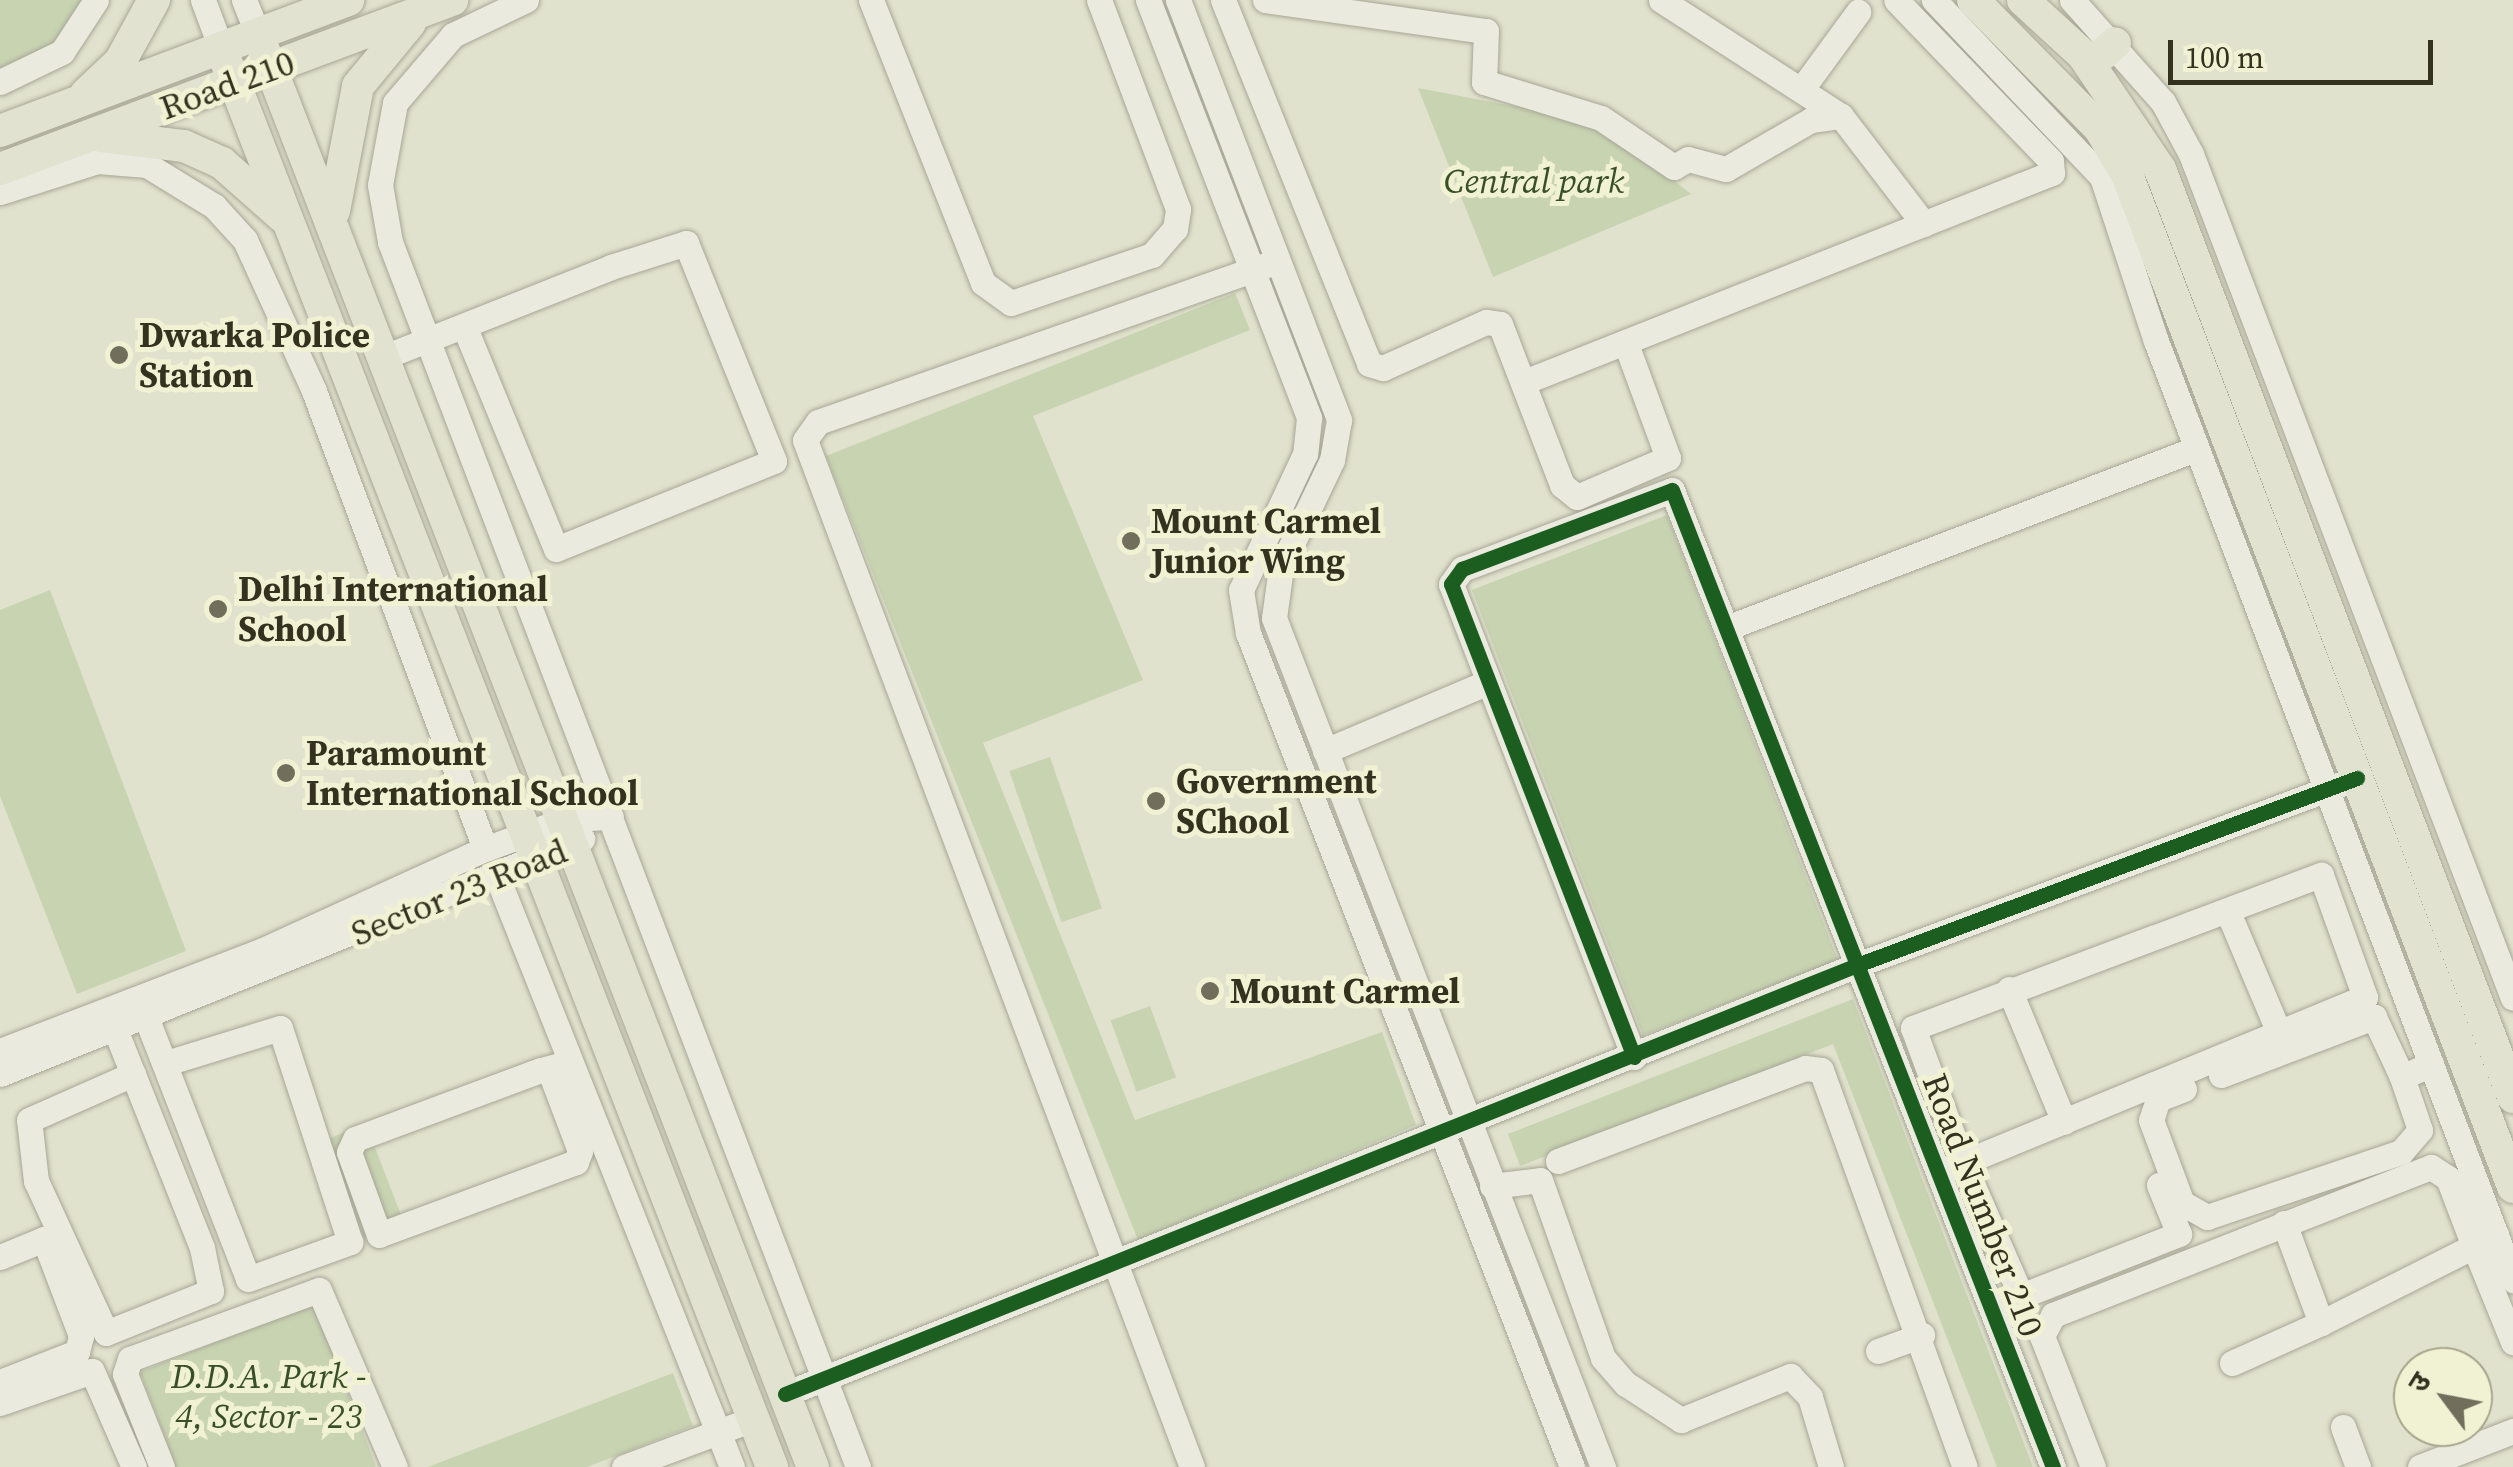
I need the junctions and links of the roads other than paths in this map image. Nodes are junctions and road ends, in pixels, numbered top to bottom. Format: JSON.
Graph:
{"nodes":[{"id":1,"x":96,"y":0,"type":"edge"},
{"id":2,"x":154,"y":0,"type":"edge"},
{"id":3,"x":203,"y":0,"type":"edge"},
{"id":4,"x":244,"y":0,"type":"edge"},
{"id":5,"x":348,"y":0,"type":"edge"},
{"id":6,"x":526,"y":0,"type":"edge"},
{"id":7,"x":872,"y":0,"type":"edge"},
{"id":8,"x":1099,"y":0,"type":"edge"},
{"id":9,"x":1223,"y":0,"type":"edge"},
{"id":10,"x":1266,"y":0,"type":"edge"},
{"id":11,"x":1896,"y":0,"type":"edge"},
{"id":12,"x":1934,"y":0,"type":"edge"},
{"id":13,"x":1973,"y":0,"type":"edge"},
{"id":14,"x":2023,"y":0,"type":"edge"},
{"id":15,"x":2072,"y":0,"type":"edge"},
{"id":16,"x":1668,"y":2,"type":"edge"},
{"id":17,"x":1187,"y":3,"type":"edge"},
{"id":18,"x":439,"y":6,"type":"edge"},
{"id":19,"x":1152,"y":10,"type":"edge"},
{"id":20,"x":1858,"y":12,"type":"dead end"},
{"id":21,"x":265,"y":50,"type":"junction"},
{"id":22,"x":222,"y":52,"type":"junction"},
{"id":23,"x":2102,"y":54,"type":"junction"},
{"id":24,"x":0,"y":82,"type":"edge"},
{"id":25,"x":234,"y":82,"type":"junction"},
{"id":26,"x":1801,"y":90,"type":"junction"},
{"id":27,"x":75,"y":104,"type":"junction"},
{"id":28,"x":1841,"y":116,"type":"junction"},
{"id":29,"x":0,"y":132,"type":"edge"},
{"id":30,"x":90,"y":136,"type":"junction"},
{"id":31,"x":2090,"y":137,"type":"junction"},
{"id":32,"x":2054,"y":165,"type":"junction"},
{"id":33,"x":0,"y":169,"type":"edge"},
{"id":34,"x":0,"y":192,"type":"edge"},
{"id":35,"x":334,"y":213,"type":"junction"},
{"id":36,"x":289,"y":224,"type":"junction"},
{"id":37,"x":1924,"y":224,"type":"junction"},
{"id":38,"x":1278,"y":261,"type":"junction"},
{"id":39,"x":1252,"y":270,"type":"junction"},
{"id":40,"x":464,"y":326,"type":"junction"},
{"id":41,"x":429,"y":340,"type":"junction"},
{"id":42,"x":1626,"y":344,"type":"junction"},
{"id":43,"x":389,"y":355,"type":"junction"},
{"id":44,"x":350,"y":378,"type":"junction"},
{"id":45,"x":1524,"y":382,"type":"junction"},
{"id":46,"x":314,"y":390,"type":"junction"},
{"id":47,"x":2196,"y":448,"type":"junction"},
{"id":48,"x":1729,"y":627,"type":"junction"},
{"id":49,"x":1488,"y":682,"type":"junction"},
{"id":50,"x":1325,"y":751,"type":"junction"},
{"id":51,"x":2357,"y":778,"type":"junction"},
{"id":52,"x":2326,"y":790,"type":"junction"},
{"id":53,"x":587,"y":827,"type":"junction"},
{"id":54,"x":532,"y":848,"type":"junction"},
{"id":55,"x":485,"y":849,"type":"junction"},
{"id":56,"x":498,"y":879,"type":"junction"},
{"id":57,"x":2228,"y":912,"type":"junction"},
{"id":58,"x":2376,"y":916,"type":"junction"},
{"id":59,"x":2346,"y":928,"type":"junction"},
{"id":60,"x":1857,"y":964,"type":"junction"},
{"id":61,"x":2009,"y":990,"type":"junction"},
{"id":62,"x":2513,"y":998,"type":"edge"},
{"id":63,"x":146,"y":1017,"type":"junction"},
{"id":64,"x":115,"y":1029,"type":"junction"},
{"id":65,"x":2279,"y":1033,"type":"junction"},
{"id":66,"x":0,"y":1051,"type":"edge"},
{"id":67,"x":1634,"y":1056,"type":"junction"},
{"id":68,"x":166,"y":1063,"type":"junction"},
{"id":69,"x":2431,"y":1064,"type":"junction"},
{"id":70,"x":559,"y":1065,"type":"junction"},
{"id":71,"x":0,"y":1074,"type":"edge"},
{"id":72,"x":133,"y":1074,"type":"junction"},
{"id":73,"x":2402,"y":1077,"type":"junction"},
{"id":74,"x":2513,"y":1096,"type":"edge"},
{"id":75,"x":2124,"y":1097,"type":"junction"},
{"id":76,"x":2064,"y":1122,"type":"junction"},
{"id":77,"x":1468,"y":1125,"type":"junction"},
{"id":78,"x":1443,"y":1135,"type":"junction"},
{"id":79,"x":1558,"y":1161,"type":"dead end"},
{"id":80,"x":1962,"y":1163,"type":"junction"},
{"id":81,"x":1938,"y":1173,"type":"junction"},
{"id":82,"x":1492,"y":1186,"type":"junction"},
{"id":83,"x":2513,"y":1187,"type":"edge"},
{"id":84,"x":2284,"y":1223,"type":"junction"},
{"id":85,"x":2485,"y":1241,"type":"junction"},
{"id":86,"x":0,"y":1257,"type":"edge"},
{"id":87,"x":1114,"y":1264,"type":"junction"},
{"id":88,"x":2513,"y":1280,"type":"edge"},
{"id":89,"x":2322,"y":1323,"type":"junction"},
{"id":90,"x":1922,"y":1335,"type":"junction"},
{"id":91,"x":2513,"y":1342,"type":"edge"},
{"id":92,"x":1878,"y":1351,"type":"dead end"},
{"id":93,"x":2232,"y":1363,"type":"dead end"},
{"id":94,"x":824,"y":1379,"type":"junction"},
{"id":95,"x":0,"y":1382,"type":"edge"},
{"id":96,"x":785,"y":1394,"type":"junction"},
{"id":97,"x":0,"y":1403,"type":"edge"},
{"id":98,"x":753,"y":1420,"type":"junction"},
{"id":99,"x":2343,"y":1427,"type":"dead end"},
{"id":100,"x":2513,"y":1431,"type":"edge"},
{"id":101,"x":719,"y":1432,"type":"junction"},
{"id":102,"x":134,"y":1467,"type":"edge"},
{"id":103,"x":162,"y":1467,"type":"edge"},
{"id":104,"x":396,"y":1467,"type":"edge"},
{"id":105,"x":624,"y":1467,"type":"edge"},
{"id":106,"x":732,"y":1467,"type":"edge"},
{"id":107,"x":772,"y":1467,"type":"edge"},
{"id":108,"x":812,"y":1467,"type":"edge"},
{"id":109,"x":858,"y":1467,"type":"edge"},
{"id":110,"x":1192,"y":1467,"type":"edge"},
{"id":111,"x":1572,"y":1467,"type":"edge"},
{"id":112,"x":1603,"y":1467,"type":"edge"},
{"id":113,"x":1832,"y":1467,"type":"edge"},
{"id":114,"x":1964,"y":1467,"type":"edge"},
{"id":115,"x":2052,"y":1467,"type":"edge"},
{"id":116,"x":2093,"y":1467,"type":"edge"},
{"id":117,"x":2358,"y":1467,"type":"edge"},
{"id":118,"x":2420,"y":1467,"type":"edge"}],
"edges":[{"from":1,"to":24,"type":"street"},
{"from":2,"to":27,"type":"main road"},
{"from":3,"to":22,"type":"street"},
{"from":4,"to":21,"type":"street"},
{"from":5,"to":21,"type":"main road","name":"Road 210"},
{"from":6,"to":41,"type":"street"},
{"from":7,"to":8,"type":"street"},
{"from":9,"to":45,"type":"street"},
{"from":10,"to":28,"type":"street"},
{"from":11,"to":32,"type":"street"},
{"from":12,"to":31,"type":"street"},
{"from":13,"to":31,"type":"main road"},
{"from":14,"to":23,"type":"main road"},
{"from":15,"to":23,"type":"street"},
{"from":16,"to":26,"type":"street"},
{"from":17,"to":19,"type":"street"},
{"from":17,"to":38,"type":"street"},
{"from":18,"to":21,"type":"main road","name":"Road 210"},
{"from":18,"to":35,"type":"main road"},
{"from":19,"to":39,"type":"street"},
{"from":20,"to":26,"type":"street"},
{"from":21,"to":22,"type":"main road","name":"Road 210"},
{"from":21,"to":25,"type":"main road","name":"Road 210"},
{"from":21,"to":35,"type":"main road"},
{"from":22,"to":25,"type":"main road"},
{"from":22,"to":27,"type":"main road","name":"Road 210"},
{"from":23,"to":62,"type":"street"},
{"from":23,"to":74,"type":"main road"},
{"from":25,"to":30,"type":"main road","name":"Road 210"},
{"from":25,"to":36,"type":"main road"},
{"from":26,"to":28,"type":"street"},
{"from":27,"to":29,"type":"main road","name":"Road 210"},
{"from":28,"to":37,"type":"street"},
{"from":30,"to":33,"type":"main road","name":"Road 210"},
{"from":30,"to":36,"type":"main road"},
{"from":31,"to":32,"type":"street"},
{"from":31,"to":47,"type":"street"},
{"from":31,"to":51,"type":"main road"},
{"from":32,"to":37,"type":"street"},
{"from":34,"to":46,"type":"street"},
{"from":35,"to":43,"type":"main road"},
{"from":36,"to":44,"type":"main road"},
{"from":37,"to":42,"type":"street"},
{"from":38,"to":39,"type":"street"},
{"from":38,"to":50,"type":"street"},
{"from":39,"to":78,"type":"street"},
{"from":39,"to":87,"type":"street"},
{"from":40,"to":40,"type":"street"},
{"from":40,"to":41,"type":"street"},
{"from":41,"to":43,"type":"street"},
{"from":41,"to":53,"type":"street"},
{"from":42,"to":45,"type":"street"},
{"from":42,"to":45,"type":"street"},
{"from":43,"to":53,"type":"main road"},
{"from":44,"to":46,"type":"street"},
{"from":44,"to":54,"type":"main road"},
{"from":46,"to":55,"type":"street"},
{"from":47,"to":48,"type":"street"},
{"from":47,"to":52,"type":"street"},
{"from":48,"to":49,"type":"street","name":"Road Number 210"},
{"from":48,"to":60,"type":"street","name":"Road Number 210"},
{"from":49,"to":50,"type":"street"},
{"from":49,"to":67,"type":"street"},
{"from":50,"to":77,"type":"street"},
{"from":51,"to":52,"type":"street"},
{"from":51,"to":83,"type":"main road"},
{"from":52,"to":58,"type":"street"},
{"from":52,"to":60,"type":"street"},
{"from":53,"to":54,"type":"street","name":"Sector 23 Road"},
{"from":53,"to":94,"type":"street"},
{"from":53,"to":96,"type":"main road"},
{"from":54,"to":55,"type":"street","name":"Sector 23 Road"},
{"from":54,"to":56,"type":"street","name":"Sector 23 Road"},
{"from":54,"to":98,"type":"main road"},
{"from":55,"to":66,"type":"street","name":"Sector 23 Road"},
{"from":56,"to":63,"type":"street","name":"Sector 23 Road"},
{"from":56,"to":70,"type":"street"},
{"from":57,"to":59,"type":"street"},
{"from":57,"to":61,"type":"street"},
{"from":57,"to":65,"type":"street"},
{"from":58,"to":59,"type":"street"},
{"from":58,"to":69,"type":"street"},
{"from":59,"to":65,"type":"street"},
{"from":60,"to":67,"type":"street"},
{"from":60,"to":81,"type":"street","name":"Road Number 210"},
{"from":61,"to":76,"type":"street"},
{"from":61,"to":80,"type":"street"},
{"from":63,"to":64,"type":"street","name":"Sector 23 Road"},
{"from":63,"to":68,"type":"street"},
{"from":64,"to":71,"type":"street","name":"Sector 23 Road"},
{"from":64,"to":72,"type":"street"},
{"from":65,"to":75,"type":"street"},
{"from":67,"to":77,"type":"street"},
{"from":68,"to":68,"type":"street"},
{"from":69,"to":73,"type":"street"},
{"from":69,"to":85,"type":"street"},
{"from":70,"to":70,"type":"street"},
{"from":70,"to":101,"type":"street"},
{"from":72,"to":72,"type":"street"},
{"from":73,"to":73,"type":"street"},
{"from":75,"to":76,"type":"street"},
{"from":75,"to":80,"type":"street"},
{"from":76,"to":80,"type":"street"},
{"from":77,"to":78,"type":"street"},
{"from":77,"to":82,"type":"street"},
{"from":78,"to":87,"type":"street"},
{"from":78,"to":111,"type":"street"},
{"from":79,"to":90,"type":"street"},
{"from":80,"to":81,"type":"street"},
{"from":81,"to":115,"type":"street","name":"Road Number 210"},
{"from":82,"to":112,"type":"street"},
{"from":82,"to":113,"type":"street"},
{"from":84,"to":85,"type":"street"},
{"from":84,"to":89,"type":"street"},
{"from":84,"to":116,"type":"street"},
{"from":85,"to":88,"type":"street"},
{"from":85,"to":89,"type":"street"},
{"from":85,"to":91,"type":"street"},
{"from":86,"to":95,"type":"street"},
{"from":87,"to":94,"type":"street"},
{"from":87,"to":110,"type":"street"},
{"from":89,"to":93,"type":"street"},
{"from":90,"to":92,"type":"street"},
{"from":90,"to":114,"type":"street"},
{"from":94,"to":96,"type":"street"},
{"from":94,"to":109,"type":"street"},
{"from":96,"to":108,"type":"main road"},
{"from":97,"to":102,"type":"street"},
{"from":98,"to":101,"type":"street"},
{"from":98,"to":107,"type":"main road"},
{"from":99,"to":117,"type":"street"},
{"from":100,"to":118,"type":"street"},
{"from":101,"to":105,"type":"street"},
{"from":101,"to":106,"type":"street"},
{"from":103,"to":104,"type":"street"}]}
